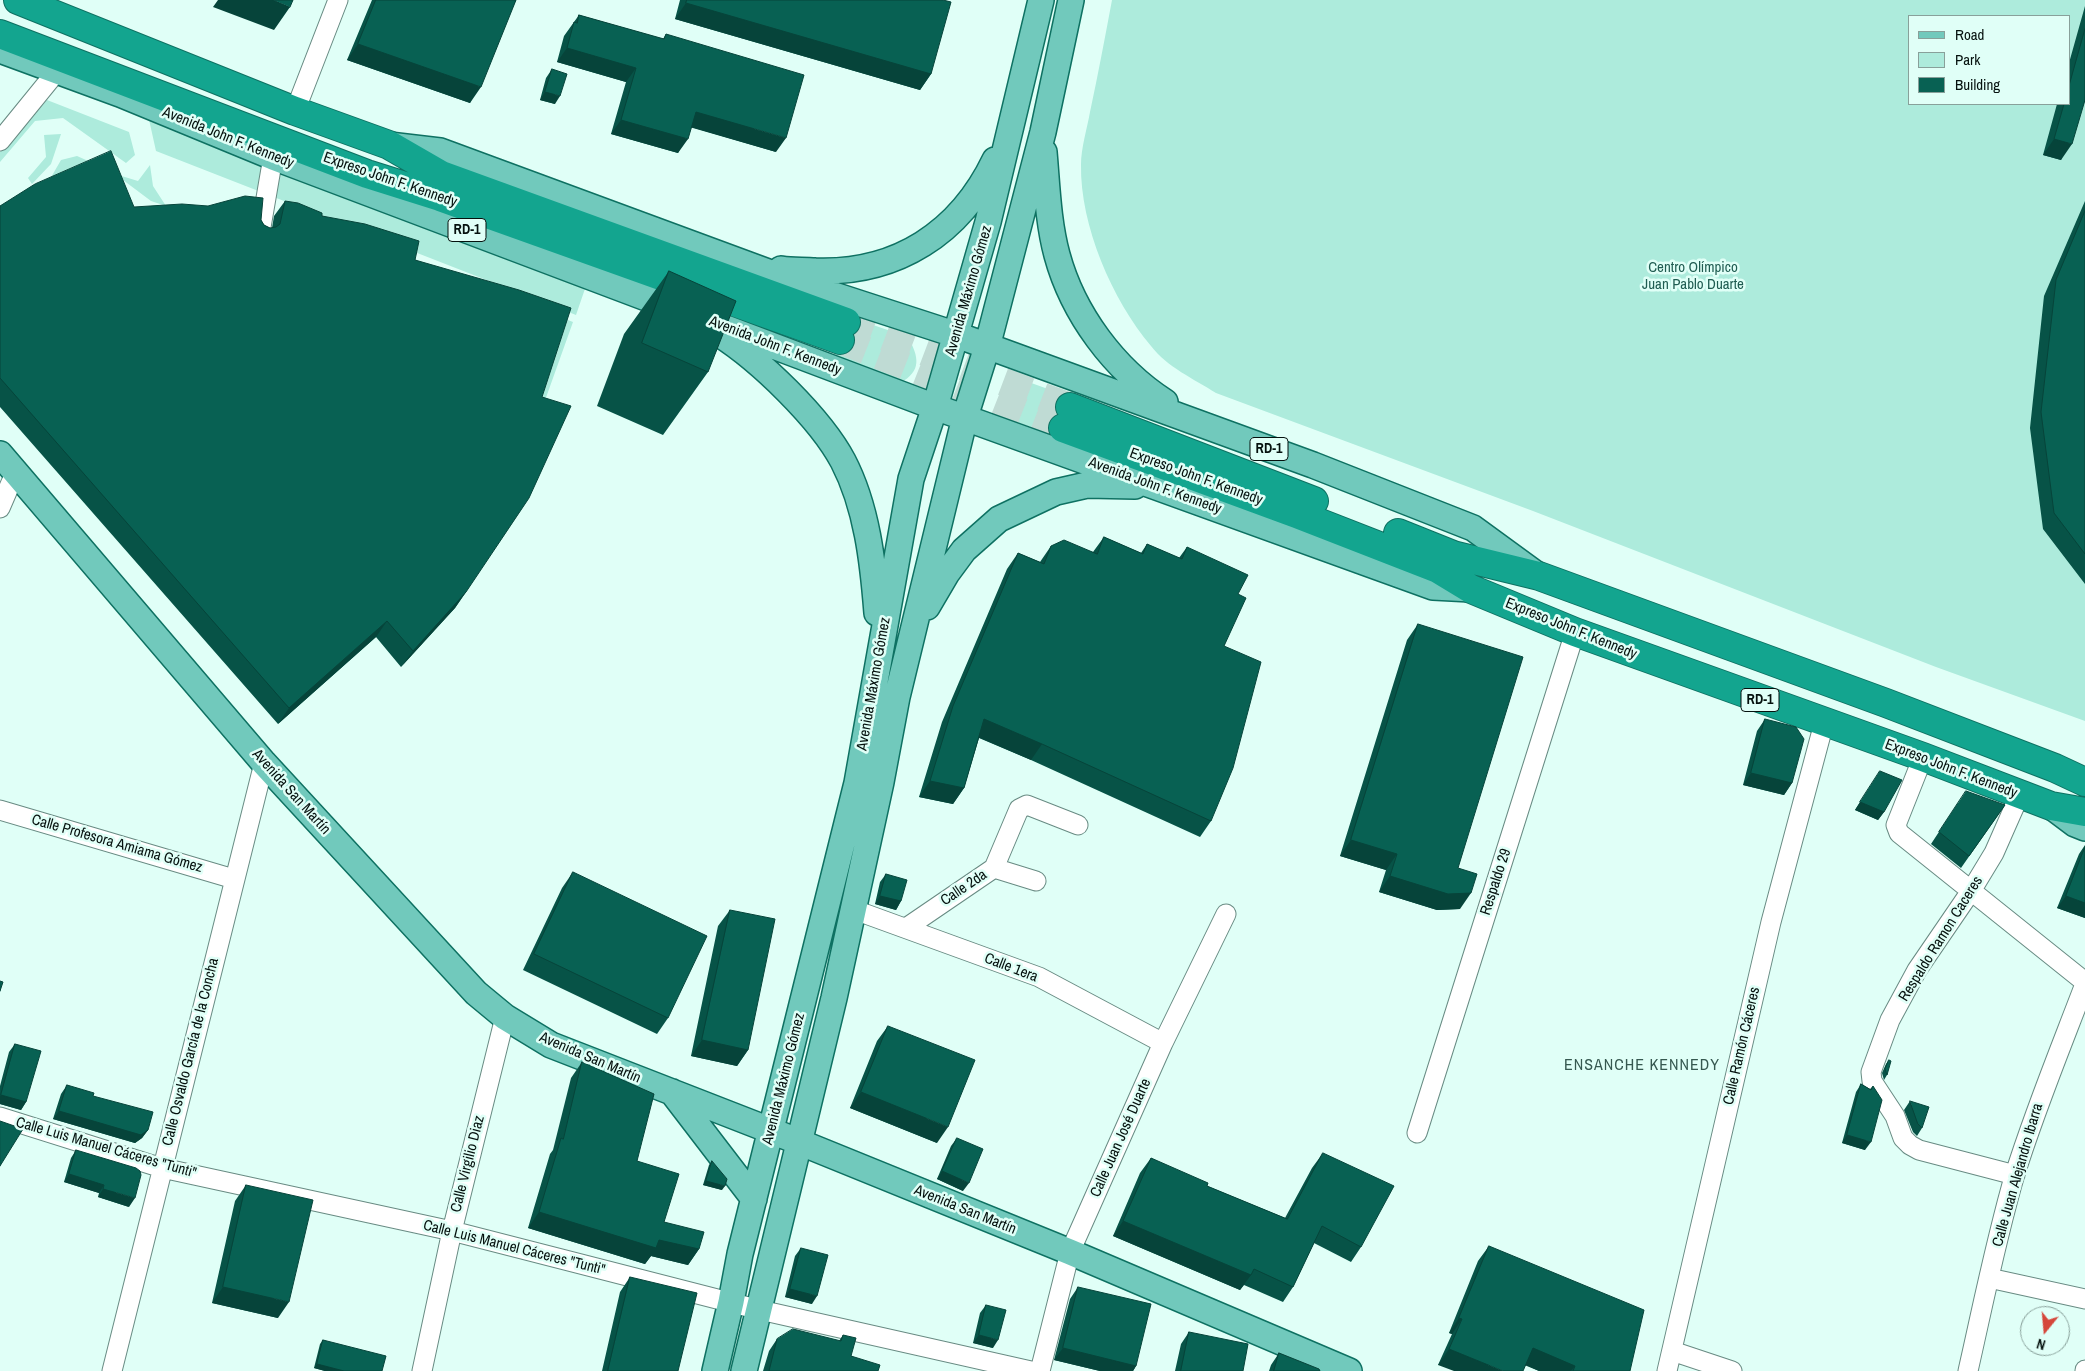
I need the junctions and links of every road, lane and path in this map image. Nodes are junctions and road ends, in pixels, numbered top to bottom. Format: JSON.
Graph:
{"nodes":[{"id":1,"x":338,"y":0,"type":"edge"},
{"id":2,"x":1041,"y":0,"type":"edge"},
{"id":3,"x":1071,"y":0,"type":"edge"},
{"id":4,"x":35,"y":3,"type":"edge"},
{"id":5,"x":0,"y":34,"type":"edge"},
{"id":6,"x":0,"y":50,"type":"edge"},
{"id":7,"x":57,"y":71,"type":"junction"},
{"id":8,"x":295,"y":111,"type":"junction"},
{"id":9,"x":1011,"y":126,"type":"junction"},
{"id":10,"x":1043,"y":132,"type":"junction"},
{"id":11,"x":0,"y":141,"type":"edge"},
{"id":12,"x":389,"y":145,"type":"junction"},
{"id":13,"x":272,"y":157,"type":"junction"},
{"id":14,"x":260,"y":233,"type":"edge"},
{"id":15,"x":712,"y":251,"type":"junction"},
{"id":16,"x":690,"y":314,"type":"junction"},
{"id":17,"x":957,"y":335,"type":"junction"},
{"id":18,"x":987,"y":347,"type":"junction"},
{"id":19,"x":935,"y":407,"type":"junction"},
{"id":20,"x":965,"y":417,"type":"junction"},
{"id":21,"x":1196,"y":423,"type":"junction"},
{"id":22,"x":8,"y":462,"type":"edge"},
{"id":23,"x":1187,"y":497,"type":"junction"},
{"id":24,"x":2,"y":500,"type":"edge"},
{"id":25,"x":1539,"y":576,"type":"junction"},
{"id":26,"x":1471,"y":589,"type":"junction"},
{"id":27,"x":1575,"y":632,"type":"junction"},
{"id":28,"x":910,"y":644,"type":"junction"},
{"id":29,"x":880,"y":648,"type":"junction"},
{"id":30,"x":1824,"y":723,"type":"junction"},
{"id":31,"x":1923,"y":757,"type":"junction"},
{"id":32,"x":264,"y":763,"type":"junction"},
{"id":33,"x":2055,"y":768,"type":"junction"},
{"id":34,"x":2085,"y":772,"type":"edge"},
{"id":35,"x":2085,"y":782,"type":"edge"},
{"id":36,"x":2020,"y":794,"type":"junction"},
{"id":37,"x":2051,"y":806,"type":"junction"},
{"id":38,"x":0,"y":810,"type":"edge"},
{"id":39,"x":2085,"y":812,"type":"edge"},
{"id":40,"x":1078,"y":824,"type":"dead end"},
{"id":41,"x":2085,"y":828,"type":"edge"},
{"id":42,"x":994,"y":868,"type":"junction"},
{"id":43,"x":234,"y":879,"type":"junction"},
{"id":44,"x":1036,"y":881,"type":"dead end"},
{"id":45,"x":1971,"y":891,"type":"junction"},
{"id":46,"x":852,"y":909,"type":"junction"},
{"id":47,"x":1226,"y":914,"type":"dead end"},
{"id":48,"x":906,"y":928,"type":"junction"},
{"id":49,"x":2085,"y":983,"type":"edge"},
{"id":50,"x":505,"y":1017,"type":"junction"},
{"id":51,"x":1164,"y":1042,"type":"junction"},
{"id":52,"x":672,"y":1092,"type":"junction"},
{"id":53,"x":0,"y":1117,"type":"edge"},
{"id":54,"x":772,"y":1131,"type":"junction"},
{"id":55,"x":1417,"y":1133,"type":"dead end"},
{"id":56,"x":798,"y":1142,"type":"junction"},
{"id":57,"x":162,"y":1168,"type":"junction"},
{"id":58,"x":2015,"y":1175,"type":"junction"},
{"id":59,"x":754,"y":1199,"type":"junction"},
{"id":60,"x":452,"y":1231,"type":"junction"},
{"id":61,"x":1070,"y":1252,"type":"junction"},
{"id":62,"x":1989,"y":1278,"type":"junction"},
{"id":63,"x":2085,"y":1299,"type":"edge"},
{"id":64,"x":731,"y":1302,"type":"junction"},
{"id":65,"x":760,"y":1310,"type":"junction"},
{"id":66,"x":1672,"y":1351,"type":"junction"},
{"id":67,"x":1342,"y":1369,"type":"edge"},
{"id":68,"x":112,"y":1371,"type":"edge"},
{"id":69,"x":422,"y":1371,"type":"edge"},
{"id":70,"x":715,"y":1371,"type":"edge"},
{"id":71,"x":744,"y":1371,"type":"edge"},
{"id":72,"x":1031,"y":1371,"type":"edge"},
{"id":73,"x":1040,"y":1371,"type":"edge"},
{"id":74,"x":1667,"y":1371,"type":"edge"},
{"id":75,"x":1732,"y":1371,"type":"edge"},
{"id":76,"x":1968,"y":1371,"type":"edge"}],
"edges":[{"from":1,"to":8,"type":"street"},
{"from":2,"to":9,"type":"main road","name":"Avenida Máximo Gómez"},
{"from":3,"to":10,"type":"main road","name":"Avenida Máximo Gómez"},
{"from":4,"to":8,"type":"highway","name":"Expreso John F. Kennedy","number":"RD-1"},
{"from":5,"to":12,"type":"highway","name":"Expreso John F. Kennedy","number":"RD-1"},
{"from":6,"to":7,"type":"main road","name":"Avenida John F. Kennedy","number":"RD-1"},
{"from":7,"to":11,"type":"street"},
{"from":7,"to":13,"type":"main road","name":"Avenida John F. Kennedy","number":"RD-1"},
{"from":8,"to":12,"type":"highway","name":"Expreso John F. Kennedy","number":"RD-1"},
{"from":9,"to":15,"type":"main road"},
{"from":9,"to":17,"type":"main road","name":"Avenida Máximo Gómez"},
{"from":10,"to":18,"type":"main road","name":"Avenida Máximo Gómez"},
{"from":10,"to":21,"type":"main road"},
{"from":12,"to":15,"type":"main road","number":"RD-1"},
{"from":13,"to":14,"type":"street"},
{"from":13,"to":16,"type":"main road","name":"Avenida John F. Kennedy","number":"RD-1"},
{"from":15,"to":17,"type":"main road","number":"RD-1"},
{"from":16,"to":19,"type":"main road","name":"Avenida John F. Kennedy","number":"RD-1"},
{"from":16,"to":29,"type":"main road"},
{"from":17,"to":18,"type":"main road","number":"RD-1"},
{"from":17,"to":19,"type":"main road","name":"Avenida Máximo Gómez"},
{"from":18,"to":20,"type":"main road","name":"Avenida Máximo Gómez"},
{"from":18,"to":21,"type":"main road","number":"RD-1"},
{"from":19,"to":20,"type":"main road","name":"Avenida John F. Kennedy","number":"RD-1"},
{"from":19,"to":29,"type":"main road","name":"Avenida Máximo Gómez"},
{"from":20,"to":23,"type":"main road","name":"Avenida John F. Kennedy","number":"RD-1"},
{"from":20,"to":28,"type":"main road","name":"Avenida Máximo Gómez"},
{"from":21,"to":25,"type":"main road","number":"RD-1"},
{"from":22,"to":24,"type":"street"},
{"from":22,"to":32,"type":"main road","name":"Avenida San Martín"},
{"from":23,"to":26,"type":"main road","name":"Avenida John F. Kennedy","number":"RD-1"},
{"from":23,"to":28,"type":"main road"},
{"from":25,"to":26,"type":"highway","name":"Expreso John F. Kennedy","number":"RD-1"},
{"from":25,"to":33,"type":"highway","name":"Expreso John F. Kennedy","number":"RD-1"},
{"from":26,"to":27,"type":"highway","name":"Expreso John F. Kennedy","number":"RD-1"},
{"from":27,"to":30,"type":"highway","name":"Expreso John F. Kennedy","number":"RD-1"},
{"from":27,"to":55,"type":"street","name":"Respaldo 29"},
{"from":28,"to":46,"type":"main road","name":"Avenida Máximo Gómez"},
{"from":29,"to":54,"type":"main road","name":"Avenida Máximo Gómez"},
{"from":30,"to":31,"type":"highway","name":"Expreso John F. Kennedy","number":"RD-1"},
{"from":30,"to":66,"type":"street","name":"Calle Ramón Cáceres"},
{"from":31,"to":36,"type":"highway","name":"Expreso John F. Kennedy","number":"RD-1"},
{"from":31,"to":45,"type":"street"},
{"from":32,"to":43,"type":"street","name":"Calle Osvaldo García de la Concha"},
{"from":32,"to":50,"type":"main road","name":"Avenida San Martín"},
{"from":33,"to":34,"type":"main road","number":"RD-1"},
{"from":33,"to":35,"type":"highway","name":"Expreso John F. Kennedy","number":"RD-1"},
{"from":36,"to":37,"type":"highway","name":"Expreso John F. Kennedy","number":"RD-1"},
{"from":36,"to":45,"type":"street","name":"Respaldo Ramon Caceres"},
{"from":37,"to":39,"type":"highway","name":"Expreso John F. Kennedy","number":"RD-1"},
{"from":37,"to":41,"type":"main road","number":"RD-1"},
{"from":38,"to":43,"type":"street","name":"Calle Profesora Amiama Gómez"},
{"from":40,"to":42,"type":"street","name":"Calle 2da"},
{"from":42,"to":44,"type":"street"},
{"from":42,"to":48,"type":"street","name":"Calle 2da"},
{"from":43,"to":57,"type":"street","name":"Calle Osvaldo García de la Concha"},
{"from":45,"to":49,"type":"street"},
{"from":45,"to":58,"type":"street","name":"Respaldo Ramon Caceres"},
{"from":46,"to":48,"type":"street","name":"Calle 1era"},
{"from":46,"to":56,"type":"main road","name":"Avenida Máximo Gómez"},
{"from":47,"to":51,"type":"street","name":"Calle Juan José Duarte"},
{"from":48,"to":51,"type":"street","name":"Calle 1era"},
{"from":49,"to":58,"type":"street","name":"Calle Juan Alejandro lbarra"},
{"from":50,"to":52,"type":"main road","name":"Avenida San Martín"},
{"from":50,"to":60,"type":"street","name":"Calle Virgilio Diaz"},
{"from":51,"to":61,"type":"street","name":"Calle Juan José Duarte"},
{"from":52,"to":54,"type":"main road","name":"Avenida San Martín"},
{"from":52,"to":59,"type":"main road"},
{"from":53,"to":57,"type":"street","name":"Calle Luis Manuel Cáceres \"Tunti\""},
{"from":54,"to":56,"type":"main road","name":"Avenida San Martín"},
{"from":54,"to":59,"type":"main road","name":"Avenida Máximo Gómez"},
{"from":56,"to":61,"type":"main road","name":"Avenida San Martín"},
{"from":56,"to":65,"type":"main road","name":"Avenida Máximo Gómez"},
{"from":57,"to":60,"type":"street","name":"Calle Luis Manuel Cáceres \"Tunti\""},
{"from":57,"to":68,"type":"street","name":"Calle Osvaldo García de la Concha"},
{"from":58,"to":62,"type":"street","name":"Calle Juan Alejandro lbarra"},
{"from":59,"to":64,"type":"main road","name":"Avenida Máximo Gómez"},
{"from":60,"to":64,"type":"street","name":"Calle Luis Manuel Cáceres \"Tunti\""},
{"from":60,"to":69,"type":"street","name":"Calle Virgilio Diaz"},
{"from":61,"to":67,"type":"main road","name":"Avenida San Martín"},
{"from":61,"to":73,"type":"street","name":"Calle Juan José Duarte"},
{"from":62,"to":63,"type":"street"},
{"from":62,"to":76,"type":"street","name":"Calle Juan Alejandro lbarra"},
{"from":64,"to":65,"type":"street","name":"Calle Luis Manuel Cáceres \"Tunti\""},
{"from":64,"to":70,"type":"main road","name":"Avenida Máximo Gómez"},
{"from":65,"to":71,"type":"main road","name":"Avenida Máximo Gómez"},
{"from":65,"to":72,"type":"street","name":"Calle Luis Manuel Cáceres \"Tunti\""},
{"from":66,"to":74,"type":"street","name":"Calle Ramón Cáceres"},
{"from":66,"to":75,"type":"street"}]}
